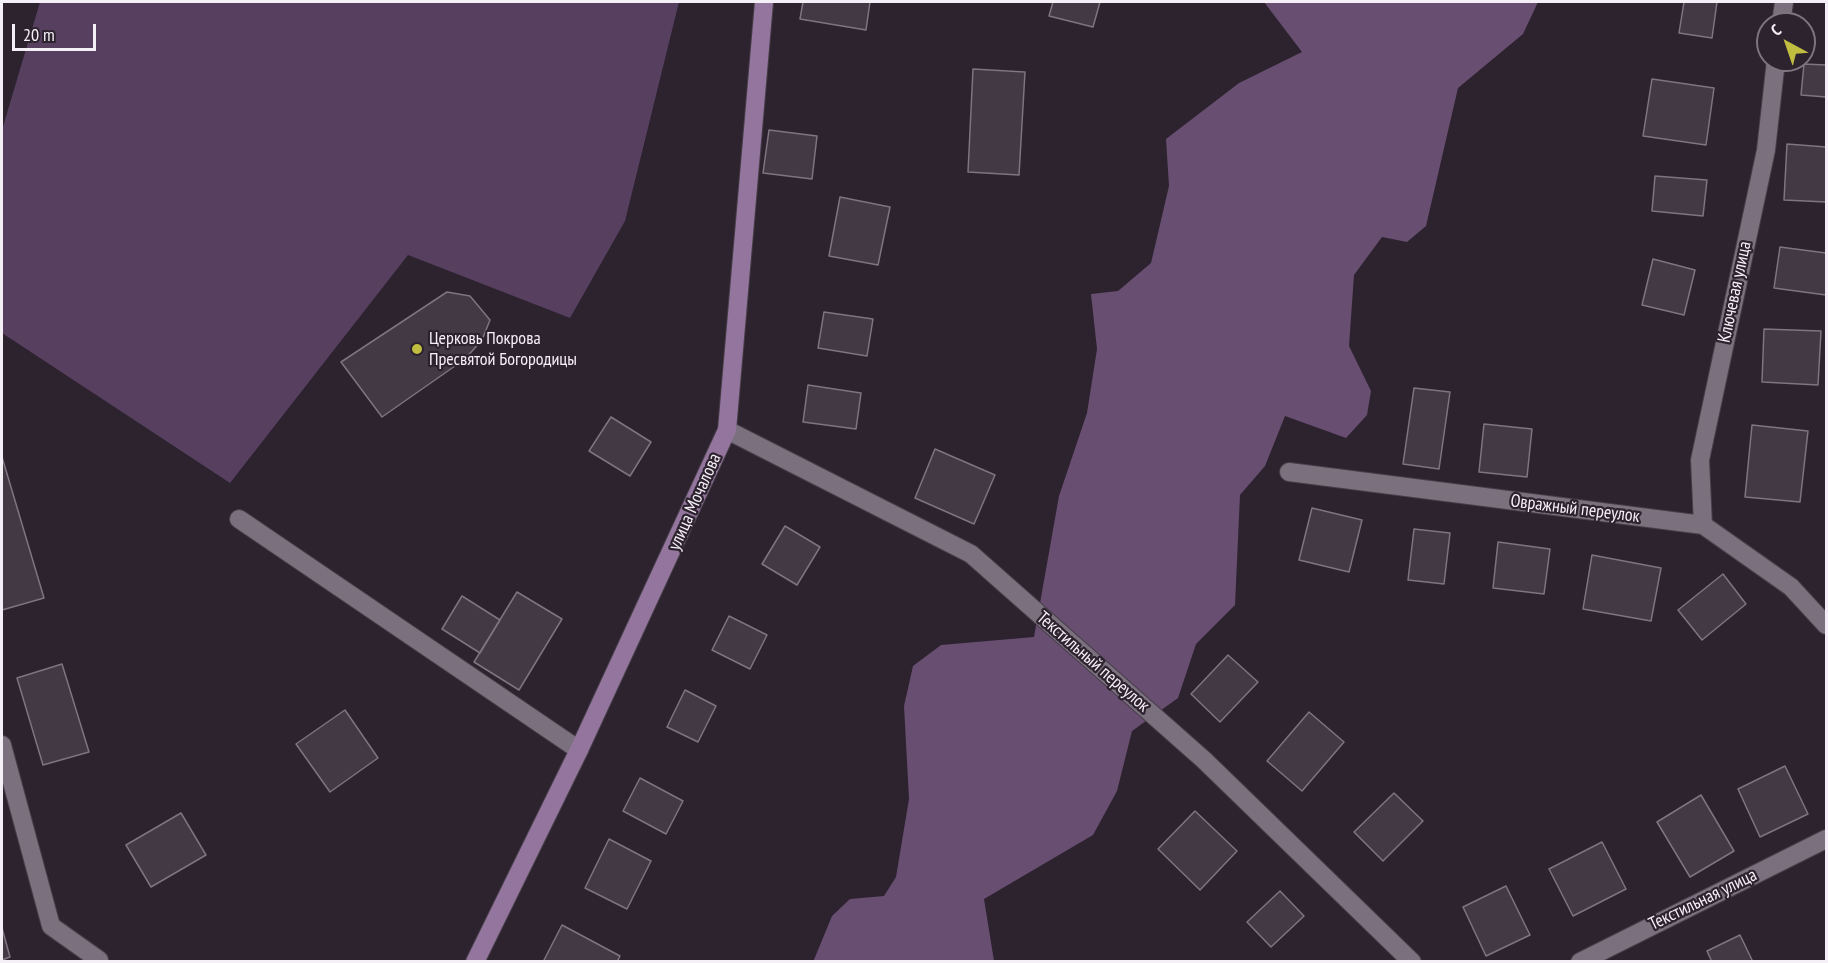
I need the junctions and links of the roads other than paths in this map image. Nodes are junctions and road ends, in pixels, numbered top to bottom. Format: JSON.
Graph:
{"nodes":[{"id":1,"x":764,"y":2,"type":"edge"},
{"id":2,"x":1775,"y":72,"type":"edge"},
{"id":3,"x":727,"y":430,"type":"junction"},
{"id":4,"x":1289,"y":472,"type":"dead end"},
{"id":5,"x":239,"y":519,"type":"dead end"},
{"id":6,"x":1703,"y":525,"type":"junction"},
{"id":7,"x":1827,"y":625,"type":"edge"},
{"id":8,"x":2,"y":746,"type":"edge"},
{"id":9,"x":579,"y":750,"type":"junction"},
{"id":10,"x":1827,"y":839,"type":"edge"},
{"id":11,"x":102,"y":961,"type":"edge"},
{"id":12,"x":475,"y":962,"type":"edge"},
{"id":13,"x":1412,"y":962,"type":"edge"},
{"id":14,"x":1580,"y":962,"type":"edge"}],
"edges":[{"from":1,"to":3,"type":"street","name":"улица Мочалова"},
{"from":2,"to":6,"type":"street","name":"Ключевая улица"},
{"from":3,"to":9,"type":"street","name":"улица Мочалова"},
{"from":3,"to":13,"type":"street","name":"Текстильный переулок"},
{"from":4,"to":6,"type":"street","name":"Овражный переулок"},
{"from":5,"to":9,"type":"street"},
{"from":6,"to":7,"type":"street","name":"Овражный переулок"},
{"from":8,"to":11,"type":"street"},
{"from":9,"to":12,"type":"street","name":"улица Мочалова"},
{"from":10,"to":14,"type":"street","name":"Текстильная улица"}]}
